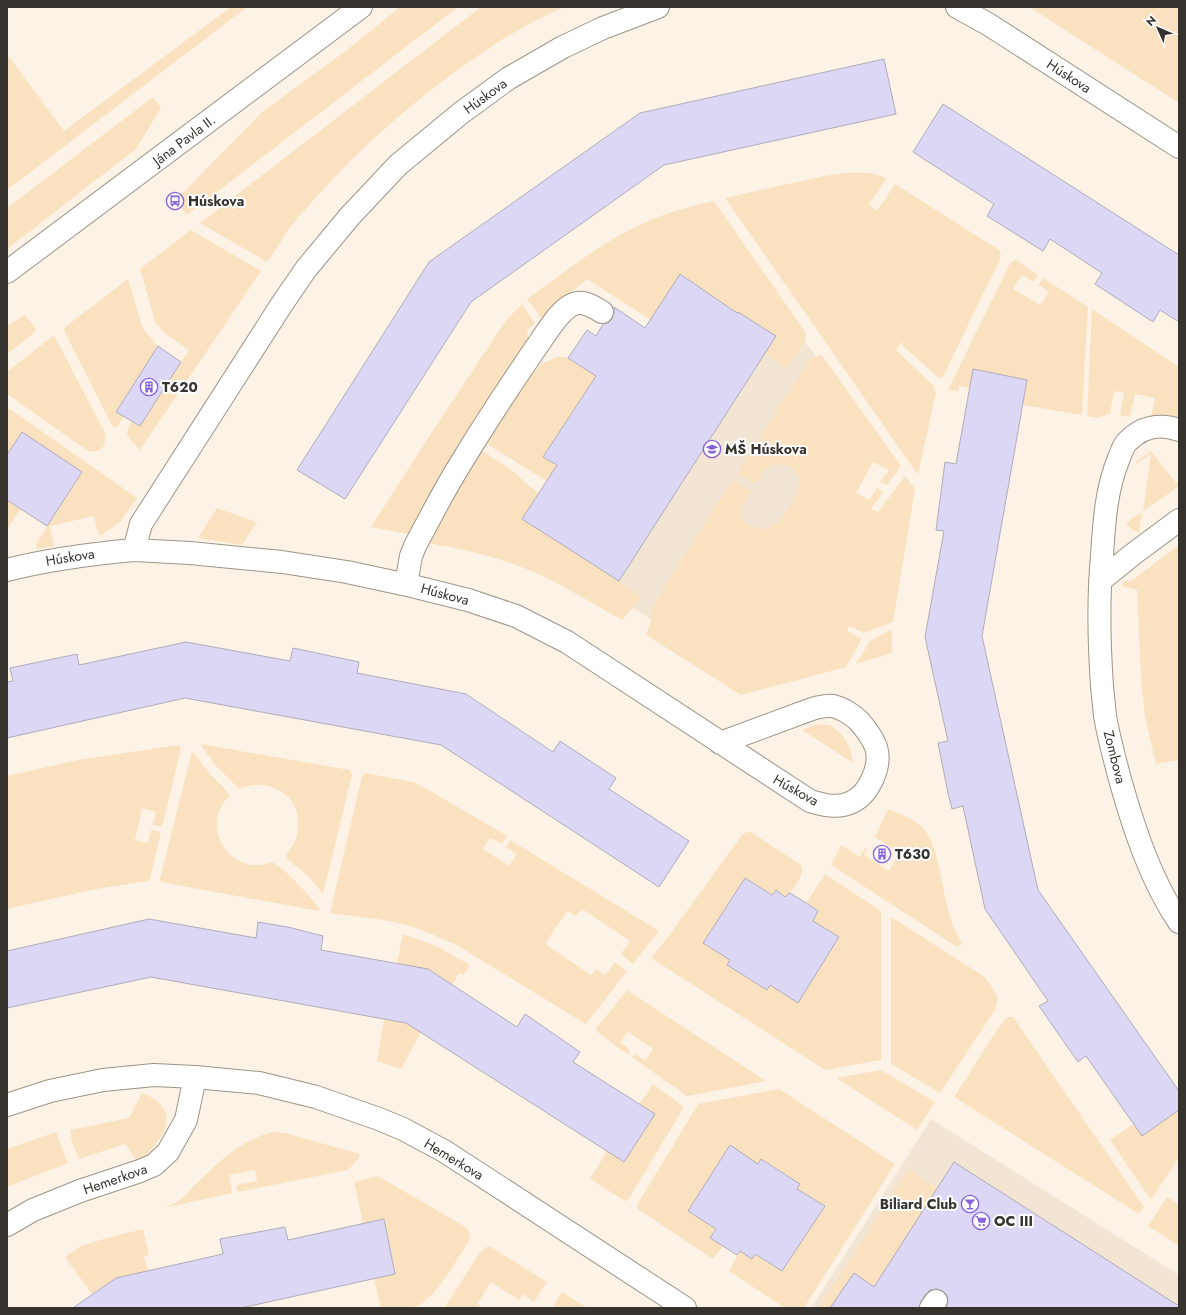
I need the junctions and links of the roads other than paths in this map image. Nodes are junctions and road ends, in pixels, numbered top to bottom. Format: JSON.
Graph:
{"nodes":[{"id":1,"x":361,"y":7,"type":"edge"},
{"id":2,"x":658,"y":7,"type":"edge"},
{"id":3,"x":957,"y":7,"type":"edge"},
{"id":4,"x":1179,"y":147,"type":"edge"},
{"id":5,"x":7,"y":272,"type":"edge"},
{"id":6,"x":602,"y":312,"type":"dead end"},
{"id":7,"x":1179,"y":430,"type":"edge"},
{"id":8,"x":1179,"y":520,"type":"edge"},
{"id":9,"x":134,"y":550,"type":"junction"},
{"id":10,"x":7,"y":570,"type":"edge"},
{"id":11,"x":1100,"y":581,"type":"junction"},
{"id":12,"x":406,"y":584,"type":"junction"},
{"id":13,"x":720,"y":743,"type":"junction"},
{"id":14,"x":1179,"y":922,"type":"edge"},
{"id":15,"x":195,"y":1077,"type":"junction"},
{"id":16,"x":7,"y":1105,"type":"edge"},
{"id":17,"x":7,"y":1225,"type":"edge"},
{"id":18,"x":685,"y":1308,"type":"edge"}],
"edges":[{"from":1,"to":5,"type":"street","name":"Jána Pavla II."},
{"from":2,"to":9,"type":"street","name":"Húskova"},
{"from":3,"to":4,"type":"street","name":"Húskova"},
{"from":6,"to":12,"type":"street"},
{"from":7,"to":11,"type":"street","name":"Zombova"},
{"from":8,"to":11,"type":"street"},
{"from":9,"to":10,"type":"street","name":"Húskova"},
{"from":9,"to":12,"type":"street","name":"Húskova"},
{"from":11,"to":14,"type":"street","name":"Zombova"},
{"from":12,"to":13,"type":"street","name":"Húskova"},
{"from":13,"to":13,"type":"street","name":"Húskova"},
{"from":15,"to":16,"type":"street","name":"Hemerkova"},
{"from":15,"to":17,"type":"street","name":"Hemerkova"},
{"from":15,"to":18,"type":"street","name":"Hemerkova"}]}
